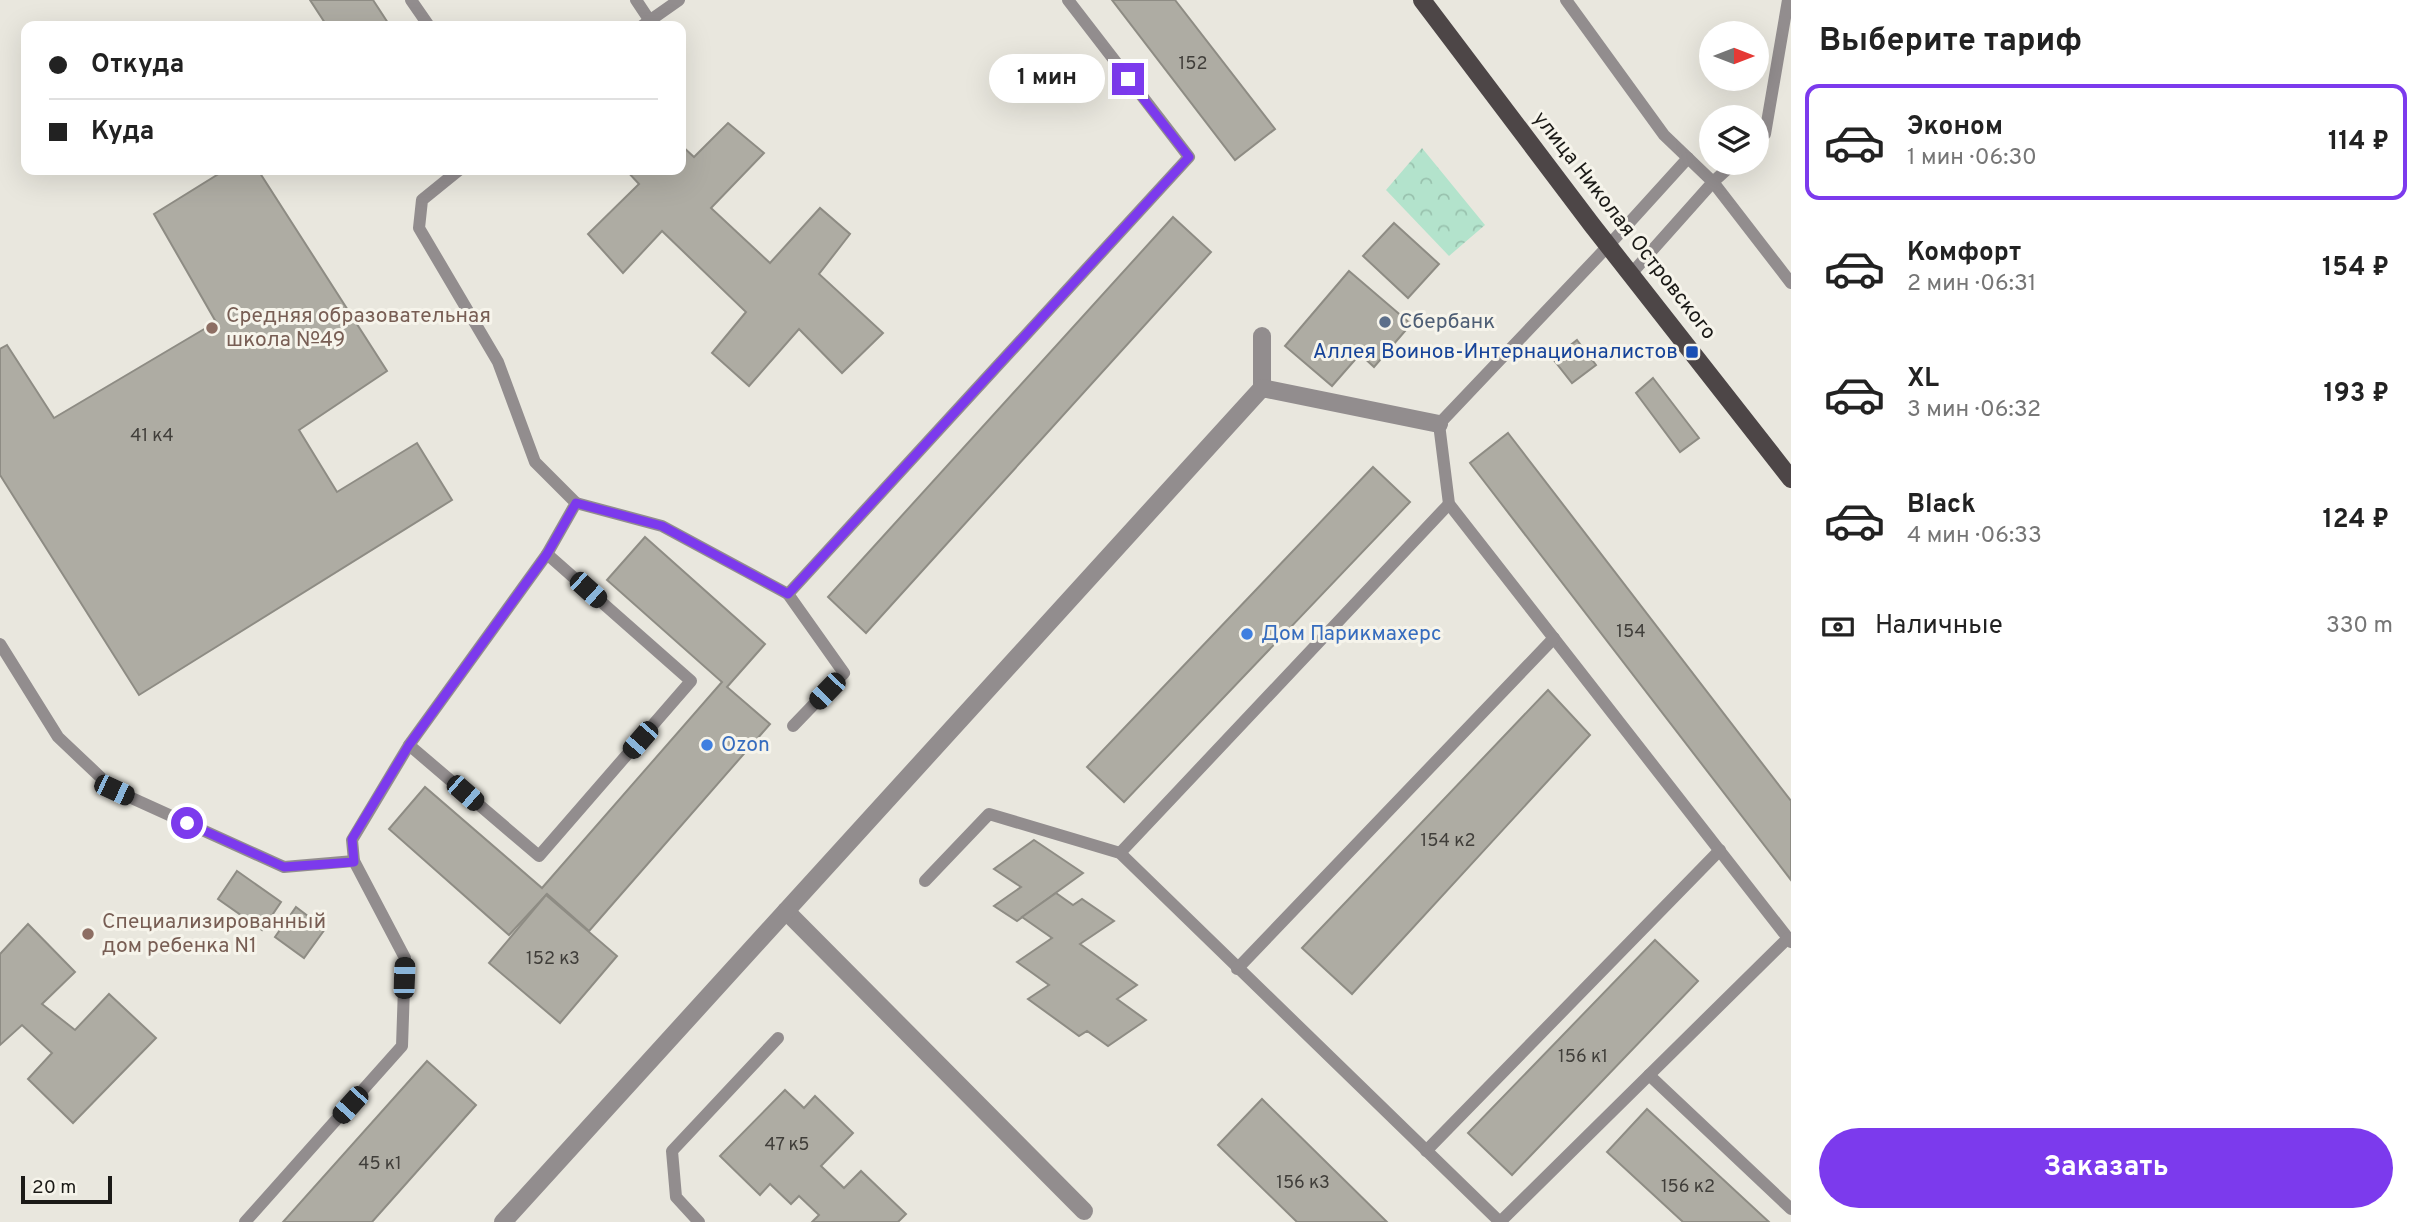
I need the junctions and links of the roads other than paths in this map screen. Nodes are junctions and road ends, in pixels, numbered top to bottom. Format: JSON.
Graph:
{"nodes":[{"id":1,"x":411,"y":0,"type":"edge"},
{"id":2,"x":636,"y":0,"type":"edge"},
{"id":3,"x":679,"y":0,"type":"edge"},
{"id":4,"x":1068,"y":0,"type":"edge"},
{"id":5,"x":1422,"y":0,"type":"edge"},
{"id":6,"x":1566,"y":0,"type":"edge"},
{"id":7,"x":1788,"y":0,"type":"edge"},
{"id":8,"x":426,"y":21,"type":"edge"},
{"id":9,"x":645,"y":21,"type":"edge"},
{"id":10,"x":649,"y":21,"type":"edge"},
{"id":11,"x":1769,"y":111,"type":"edge"},
{"id":12,"x":1688,"y":158,"type":"junction"},
{"id":13,"x":453,"y":175,"type":"edge"},
{"id":14,"x":1721,"y":175,"type":"edge"},
{"id":15,"x":1713,"y":182,"type":"junction"},
{"id":16,"x":1609,"y":245,"type":"junction"},
{"id":17,"x":1631,"y":274,"type":"junction"},
{"id":18,"x":1791,"y":284,"type":"edge"},
{"id":19,"x":1262,"y":336,"type":"dead end"},
{"id":20,"x":1262,"y":388,"type":"junction"},
{"id":21,"x":1439,"y":424,"type":"junction"},
{"id":22,"x":1791,"y":479,"type":"edge"},
{"id":23,"x":576,"y":503,"type":"junction"},
{"id":24,"x":1449,"y":504,"type":"junction"},
{"id":25,"x":547,"y":554,"type":"junction"},
{"id":26,"x":788,"y":594,"type":"junction"},
{"id":27,"x":1554,"y":638,"type":"junction"},
{"id":28,"x":0,"y":644,"type":"edge"},
{"id":29,"x":793,"y":726,"type":"dead end"},
{"id":30,"x":409,"y":745,"type":"junction"},
{"id":31,"x":1720,"y":850,"type":"junction"},
{"id":32,"x":1120,"y":853,"type":"junction"},
{"id":33,"x":354,"y":862,"type":"junction"},
{"id":34,"x":925,"y":881,"type":"dead end"},
{"id":35,"x":786,"y":911,"type":"junction"},
{"id":36,"x":1790,"y":940,"type":"edge"},
{"id":37,"x":1237,"y":970,"type":"junction"},
{"id":38,"x":778,"y":1038,"type":"dead end"},
{"id":39,"x":1649,"y":1075,"type":"junction"},
{"id":40,"x":1426,"y":1151,"type":"junction"},
{"id":41,"x":1791,"y":1209,"type":"edge"},
{"id":42,"x":1084,"y":1211,"type":"dead end"},
{"id":43,"x":245,"y":1222,"type":"edge"},
{"id":44,"x":503,"y":1222,"type":"edge"},
{"id":45,"x":699,"y":1222,"type":"edge"},
{"id":46,"x":1500,"y":1222,"type":"edge"}],
"edges":[{"from":1,"to":8,"type":"lane"},
{"from":2,"to":9,"type":"lane"},
{"from":3,"to":10,"type":"lane"},
{"from":4,"to":26,"type":"lane"},
{"from":5,"to":16,"type":"main road","name":"улица Николая Островского"},
{"from":6,"to":12,"type":"lane"},
{"from":7,"to":11,"type":"lane"},
{"from":12,"to":15,"type":"lane"},
{"from":12,"to":16,"type":"lane"},
{"from":13,"to":23,"type":"lane"},
{"from":14,"to":15,"type":"lane"},
{"from":15,"to":17,"type":"lane"},
{"from":15,"to":18,"type":"lane"},
{"from":16,"to":17,"type":"main road","name":"улица Николая Островского"},
{"from":16,"to":21,"type":"lane"},
{"from":17,"to":22,"type":"main road","name":"улица Николая Островского"},
{"from":19,"to":20,"type":"street"},
{"from":20,"to":21,"type":"street"},
{"from":20,"to":35,"type":"street"},
{"from":21,"to":24,"type":"lane"},
{"from":23,"to":25,"type":"lane"},
{"from":23,"to":26,"type":"lane"},
{"from":24,"to":27,"type":"lane"},
{"from":24,"to":32,"type":"lane"},
{"from":25,"to":30,"type":"lane"},
{"from":25,"to":30,"type":"lane"},
{"from":26,"to":29,"type":"lane"},
{"from":27,"to":31,"type":"lane"},
{"from":27,"to":37,"type":"lane"},
{"from":28,"to":33,"type":"lane"},
{"from":30,"to":33,"type":"lane"},
{"from":31,"to":36,"type":"lane"},
{"from":31,"to":40,"type":"lane"},
{"from":32,"to":34,"type":"lane"},
{"from":32,"to":37,"type":"lane"},
{"from":33,"to":43,"type":"lane"},
{"from":35,"to":42,"type":"street"},
{"from":35,"to":44,"type":"street"},
{"from":36,"to":39,"type":"lane"},
{"from":37,"to":40,"type":"lane"},
{"from":38,"to":45,"type":"lane"},
{"from":39,"to":41,"type":"lane"},
{"from":39,"to":46,"type":"lane"},
{"from":40,"to":46,"type":"lane"}]}
